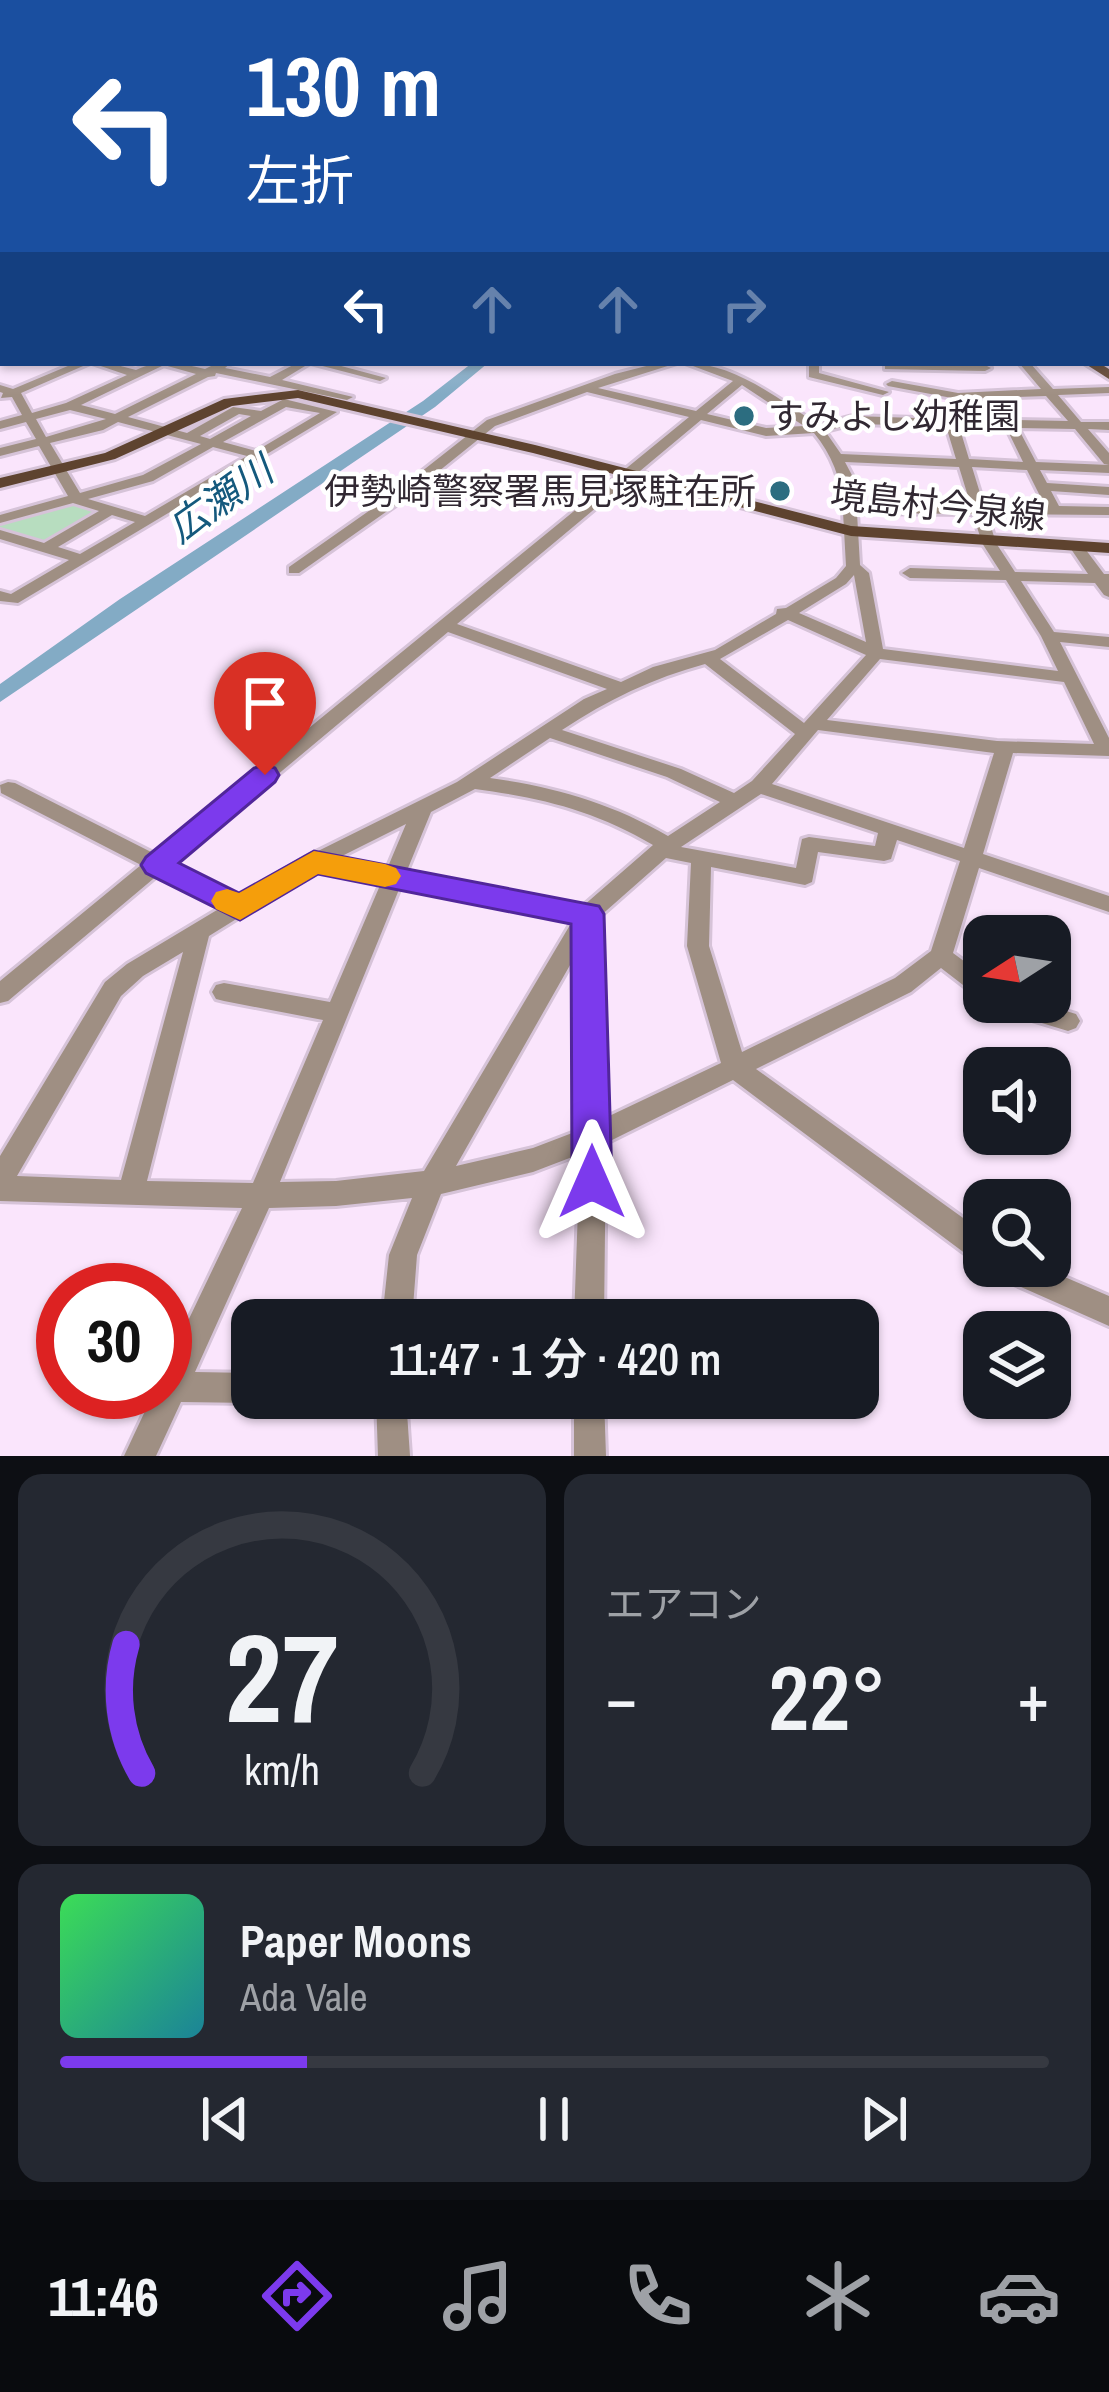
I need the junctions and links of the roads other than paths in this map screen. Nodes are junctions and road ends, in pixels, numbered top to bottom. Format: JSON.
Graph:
{"nodes":[{"id":1,"x":48,"y":366,"type":"edge"},
{"id":2,"x":80,"y":366,"type":"edge"},
{"id":3,"x":108,"y":366,"type":"edge"},
{"id":4,"x":157,"y":366,"type":"edge"},
{"id":5,"x":301,"y":366,"type":"edge"},
{"id":6,"x":329,"y":366,"type":"edge"},
{"id":7,"x":662,"y":366,"type":"edge"},
{"id":8,"x":699,"y":366,"type":"edge"},
{"id":9,"x":814,"y":366,"type":"edge"},
{"id":10,"x":889,"y":366,"type":"edge"},
{"id":11,"x":984,"y":366,"type":"edge"},
{"id":12,"x":1027,"y":366,"type":"edge"},
{"id":13,"x":216,"y":368,"type":"edge"},
{"id":14,"x":137,"y":374,"type":"junction"},
{"id":15,"x":67,"y":375,"type":"junction"},
{"id":16,"x":380,"y":378,"type":"dead end"},
{"id":17,"x":742,"y":380,"type":"junction"},
{"id":18,"x":93,"y":383,"type":"dead end"},
{"id":19,"x":32,"y":386,"type":"junction"},
{"id":20,"x":111,"y":386,"type":"junction"},
{"id":21,"x":274,"y":388,"type":"junction"},
{"id":22,"x":585,"y":388,"type":"junction"},
{"id":23,"x":888,"y":388,"type":"junction"},
{"id":24,"x":1109,"y":390,"type":"edge"},
{"id":25,"x":0,"y":393,"type":"edge"},
{"id":26,"x":15,"y":393,"type":"junction"},
{"id":27,"x":1051,"y":394,"type":"junction"},
{"id":28,"x":1006,"y":395,"type":"junction"},
{"id":29,"x":958,"y":396,"type":"junction"},
{"id":30,"x":77,"y":403,"type":"junction"},
{"id":31,"x":263,"y":415,"type":"junction"},
{"id":32,"x":697,"y":415,"type":"junction"},
{"id":33,"x":32,"y":418,"type":"junction"},
{"id":34,"x":116,"y":418,"type":"junction"},
{"id":35,"x":853,"y":420,"type":"junction"},
{"id":36,"x":952,"y":424,"type":"junction"},
{"id":37,"x":1010,"y":424,"type":"junction"},
{"id":38,"x":0,"y":425,"type":"edge"},
{"id":39,"x":1030,"y":425,"type":"junction"},
{"id":40,"x":1080,"y":425,"type":"junction"},
{"id":41,"x":1109,"y":426,"type":"edge"},
{"id":42,"x":817,"y":429,"type":"junction"},
{"id":43,"x":169,"y":432,"type":"junction"},
{"id":44,"x":471,"y":433,"type":"junction"},
{"id":45,"x":189,"y":437,"type":"junction"},
{"id":46,"x":44,"y":442,"type":"junction"},
{"id":47,"x":215,"y":443,"type":"junction"},
{"id":48,"x":0,"y":454,"type":"edge"},
{"id":49,"x":258,"y":455,"type":"junction"},
{"id":50,"x":838,"y":458,"type":"junction"},
{"id":51,"x":965,"y":464,"type":"junction"},
{"id":52,"x":1109,"y":465,"type":"edge"},
{"id":53,"x":1033,"y":466,"type":"junction"},
{"id":54,"x":58,"y":470,"type":"junction"},
{"id":55,"x":626,"y":472,"type":"junction"},
{"id":56,"x":4,"y":482,"type":"edge"},
{"id":57,"x":1044,"y":487,"type":"junction"},
{"id":58,"x":1109,"y":491,"type":"edge"},
{"id":59,"x":77,"y":500,"type":"junction"},
{"id":60,"x":847,"y":509,"type":"junction"},
{"id":61,"x":976,"y":510,"type":"junction"},
{"id":62,"x":109,"y":511,"type":"junction"},
{"id":63,"x":1054,"y":511,"type":"junction"},
{"id":64,"x":1109,"y":511,"type":"edge"},
{"id":65,"x":0,"y":519,"type":"edge"},
{"id":66,"x":146,"y":521,"type":"junction"},
{"id":67,"x":850,"y":532,"type":"junction"},
{"id":68,"x":0,"y":534,"type":"edge"},
{"id":69,"x":989,"y":543,"type":"junction"},
{"id":70,"x":1109,"y":548,"type":"edge"},
{"id":71,"x":45,"y":549,"type":"junction"},
{"id":72,"x":1078,"y":549,"type":"junction"},
{"id":73,"x":80,"y":560,"type":"junction"},
{"id":74,"x":853,"y":567,"type":"junction"},
{"id":75,"x":295,"y":570,"type":"dead end"},
{"id":76,"x":910,"y":574,"type":"dead end"},
{"id":77,"x":1012,"y":575,"type":"junction"},
{"id":78,"x":1107,"y":584,"type":"edge"},
{"id":79,"x":4,"y":602,"type":"edge"},
{"id":80,"x":783,"y":612,"type":"junction"},
{"id":81,"x":445,"y":625,"type":"junction"},
{"id":82,"x":1049,"y":636,"type":"junction"},
{"id":83,"x":1109,"y":641,"type":"edge"},
{"id":84,"x":876,"y":653,"type":"junction"},
{"id":85,"x":708,"y":658,"type":"junction"},
{"id":86,"x":1070,"y":677,"type":"junction"},
{"id":87,"x":622,"y":688,"type":"junction"},
{"id":88,"x":809,"y":729,"type":"junction"},
{"id":89,"x":548,"y":731,"type":"junction"},
{"id":90,"x":1001,"y":747,"type":"junction"},
{"id":91,"x":1108,"y":750,"type":"edge"},
{"id":92,"x":472,"y":782,"type":"junction"},
{"id":93,"x":759,"y":786,"type":"junction"},
{"id":94,"x":8,"y":788,"type":"dead end"},
{"id":95,"x":732,"y":800,"type":"junction"},
{"id":96,"x":422,"y":809,"type":"junction"},
{"id":97,"x":889,"y":829,"type":"junction"},
{"id":98,"x":664,"y":847,"type":"junction"},
{"id":99,"x":701,"y":858,"type":"junction"},
{"id":100,"x":971,"y":858,"type":"junction"},
{"id":101,"x":314,"y":862,"type":"junction"},
{"id":102,"x":157,"y":865,"type":"junction"},
{"id":103,"x":393,"y":878,"type":"junction"},
{"id":104,"x":1109,"y":904,"type":"edge"},
{"id":105,"x":240,"y":908,"type":"junction"},
{"id":106,"x":587,"y":914,"type":"junction"},
{"id":107,"x":199,"y":932,"type":"junction"},
{"id":108,"x":941,"y":956,"type":"junction"},
{"id":109,"x":963,"y":972,"type":"edge"},
{"id":110,"x":224,"y":992,"type":"dead end"},
{"id":111,"x":0,"y":994,"type":"edge"},
{"id":112,"x":337,"y":1012,"type":"junction"},
{"id":113,"x":735,"y":1068,"type":"junction"},
{"id":114,"x":593,"y":1136,"type":"junction"},
{"id":115,"x":432,"y":1183,"type":"junction"},
{"id":116,"x":0,"y":1184,"type":"edge"},
{"id":117,"x":131,"y":1191,"type":"junction"},
{"id":118,"x":262,"y":1194,"type":"junction"},
{"id":119,"x":963,"y":1235,"type":"edge"},
{"id":120,"x":1054,"y":1287,"type":"edge"},
{"id":121,"x":399,"y":1299,"type":"edge"},
{"id":122,"x":589,"y":1299,"type":"edge"},
{"id":123,"x":1109,"y":1311,"type":"edge"},
{"id":124,"x":192,"y":1344,"type":"edge"},
{"id":125,"x":192,"y":1387,"type":"edge"},
{"id":126,"x":231,"y":1388,"type":"edge"},
{"id":127,"x":157,"y":1419,"type":"edge"},
{"id":128,"x":392,"y":1419,"type":"edge"},
{"id":129,"x":589,"y":1419,"type":"edge"},
{"id":130,"x":140,"y":1456,"type":"edge"},
{"id":131,"x":394,"y":1456,"type":"edge"},
{"id":132,"x":590,"y":1456,"type":"edge"}],
"edges":[{"from":1,"to":15,"type":"street"},
{"from":2,"to":15,"type":"street"},
{"from":3,"to":14,"type":"street"},
{"from":4,"to":14,"type":"street"},
{"from":5,"to":21,"type":"street"},
{"from":6,"to":16,"type":"street"},
{"from":7,"to":22,"type":"street"},
{"from":8,"to":17,"type":"street"},
{"from":9,"to":23,"type":"street"},
{"from":10,"to":23,"type":"street"},
{"from":11,"to":28,"type":"street"},
{"from":12,"to":27,"type":"street"},
{"from":13,"to":21,"type":"street"},
{"from":13,"to":34,"type":"street"},
{"from":14,"to":20,"type":"street"},
{"from":15,"to":19,"type":"street"},
{"from":17,"to":32,"type":"street"},
{"from":17,"to":42,"type":"street"},
{"from":18,"to":20,"type":"street"},
{"from":19,"to":26,"type":"street"},
{"from":19,"to":30,"type":"street"},
{"from":20,"to":30,"type":"street"},
{"from":21,"to":43,"type":"main road","name":"境島村今泉線"},
{"from":21,"to":44,"type":"main road","name":"境島村今泉線"},
{"from":22,"to":32,"type":"street"},
{"from":22,"to":44,"type":"street"},
{"from":23,"to":29,"type":"street"},
{"from":23,"to":35,"type":"street"},
{"from":24,"to":27,"type":"street"},
{"from":25,"to":26,"type":"street"},
{"from":26,"to":33,"type":"street"},
{"from":27,"to":28,"type":"street"},
{"from":27,"to":40,"type":"street"},
{"from":28,"to":29,"type":"street"},
{"from":28,"to":39,"type":"street"},
{"from":29,"to":36,"type":"street"},
{"from":30,"to":33,"type":"street"},
{"from":30,"to":34,"type":"street"},
{"from":31,"to":45,"type":"street"},
{"from":31,"to":47,"type":"street"},
{"from":31,"to":49,"type":"street"},
{"from":32,"to":42,"type":"street"},
{"from":32,"to":55,"type":"street"},
{"from":33,"to":38,"type":"street"},
{"from":33,"to":46,"type":"street"},
{"from":34,"to":43,"type":"street"},
{"from":34,"to":46,"type":"street"},
{"from":35,"to":36,"type":"street"},
{"from":35,"to":42,"type":"street"},
{"from":36,"to":37,"type":"street"},
{"from":36,"to":51,"type":"street"},
{"from":37,"to":39,"type":"street"},
{"from":37,"to":53,"type":"street"},
{"from":39,"to":40,"type":"street"},
{"from":40,"to":41,"type":"street"},
{"from":40,"to":52,"type":"street"},
{"from":42,"to":50,"type":"street"},
{"from":43,"to":45,"type":"street"},
{"from":43,"to":54,"type":"main road","name":"境島村今泉線"},
{"from":44,"to":55,"type":"main road","name":"境島村今泉線"},
{"from":44,"to":75,"type":"street"},
{"from":45,"to":47,"type":"street"},
{"from":46,"to":48,"type":"street"},
{"from":46,"to":54,"type":"street"},
{"from":47,"to":49,"type":"street"},
{"from":47,"to":59,"type":"street"},
{"from":48,"to":56,"type":"street"},
{"from":49,"to":66,"type":"street"},
{"from":50,"to":51,"type":"street"},
{"from":50,"to":60,"type":"street"},
{"from":51,"to":53,"type":"street"},
{"from":51,"to":61,"type":"street"},
{"from":52,"to":53,"type":"street"},
{"from":53,"to":57,"type":"street"},
{"from":54,"to":56,"type":"main road","name":"境島村今泉線"},
{"from":54,"to":59,"type":"street"},
{"from":55,"to":67,"type":"main road","name":"境島村今泉線"},
{"from":55,"to":81,"type":"street"},
{"from":57,"to":58,"type":"street"},
{"from":57,"to":63,"type":"street"},
{"from":59,"to":62,"type":"street"},
{"from":59,"to":65,"type":"street"},
{"from":60,"to":61,"type":"street"},
{"from":60,"to":67,"type":"street"},
{"from":61,"to":63,"type":"street"},
{"from":61,"to":69,"type":"street"},
{"from":62,"to":66,"type":"street"},
{"from":62,"to":71,"type":"street"},
{"from":63,"to":64,"type":"street"},
{"from":66,"to":73,"type":"street"},
{"from":67,"to":69,"type":"main road","name":"境島村今泉線"},
{"from":67,"to":74,"type":"street"},
{"from":68,"to":71,"type":"street"},
{"from":69,"to":72,"type":"main road","name":"境島村今泉線"},
{"from":69,"to":77,"type":"street"},
{"from":70,"to":72,"type":"main road","name":"境島村今泉線"},
{"from":71,"to":73,"type":"street"},
{"from":72,"to":78,"type":"street"},
{"from":73,"to":79,"type":"street"},
{"from":74,"to":80,"type":"street"},
{"from":74,"to":84,"type":"street"},
{"from":76,"to":77,"type":"street"},
{"from":77,"to":78,"type":"street"},
{"from":77,"to":82,"type":"street"},
{"from":80,"to":84,"type":"street"},
{"from":80,"to":85,"type":"street"},
{"from":81,"to":87,"type":"street"},
{"from":81,"to":102,"type":"street"},
{"from":82,"to":83,"type":"street"},
{"from":82,"to":86,"type":"street"},
{"from":84,"to":86,"type":"street"},
{"from":84,"to":88,"type":"street"},
{"from":85,"to":87,"type":"street"},
{"from":85,"to":88,"type":"street"},
{"from":86,"to":91,"type":"street"},
{"from":87,"to":89,"type":"street"},
{"from":88,"to":90,"type":"street"},
{"from":88,"to":93,"type":"street"},
{"from":89,"to":92,"type":"street"},
{"from":89,"to":95,"type":"street"},
{"from":90,"to":91,"type":"street"},
{"from":90,"to":100,"type":"street"},
{"from":92,"to":96,"type":"street"},
{"from":92,"to":98,"type":"street"},
{"from":93,"to":95,"type":"street"},
{"from":93,"to":97,"type":"street"},
{"from":94,"to":102,"type":"street"},
{"from":95,"to":98,"type":"street"},
{"from":96,"to":101,"type":"street"},
{"from":96,"to":103,"type":"street"},
{"from":97,"to":99,"type":"street"},
{"from":97,"to":100,"type":"street"},
{"from":98,"to":99,"type":"street"},
{"from":98,"to":106,"type":"street"},
{"from":99,"to":113,"type":"street"},
{"from":100,"to":104,"type":"street"},
{"from":100,"to":108,"type":"street"},
{"from":101,"to":103,"type":"street"},
{"from":101,"to":105,"type":"street"},
{"from":102,"to":105,"type":"street"},
{"from":102,"to":111,"type":"street"},
{"from":103,"to":106,"type":"street"},
{"from":103,"to":112,"type":"street"},
{"from":105,"to":107,"type":"street"},
{"from":106,"to":114,"type":"street"},
{"from":106,"to":115,"type":"street"},
{"from":107,"to":116,"type":"street"},
{"from":107,"to":117,"type":"street"},
{"from":108,"to":109,"type":"street"},
{"from":108,"to":113,"type":"street"},
{"from":110,"to":112,"type":"street"},
{"from":112,"to":118,"type":"street"},
{"from":113,"to":114,"type":"street"},
{"from":113,"to":119,"type":"street"},
{"from":114,"to":115,"type":"street"},
{"from":114,"to":122,"type":"street"},
{"from":115,"to":118,"type":"street"},
{"from":115,"to":121,"type":"street"},
{"from":116,"to":117,"type":"street"},
{"from":117,"to":118,"type":"street"},
{"from":118,"to":124,"type":"street"},
{"from":120,"to":123,"type":"street"},
{"from":125,"to":126,"type":"street"},
{"from":127,"to":130,"type":"street"},
{"from":128,"to":131,"type":"street"},
{"from":129,"to":132,"type":"street"}]}
